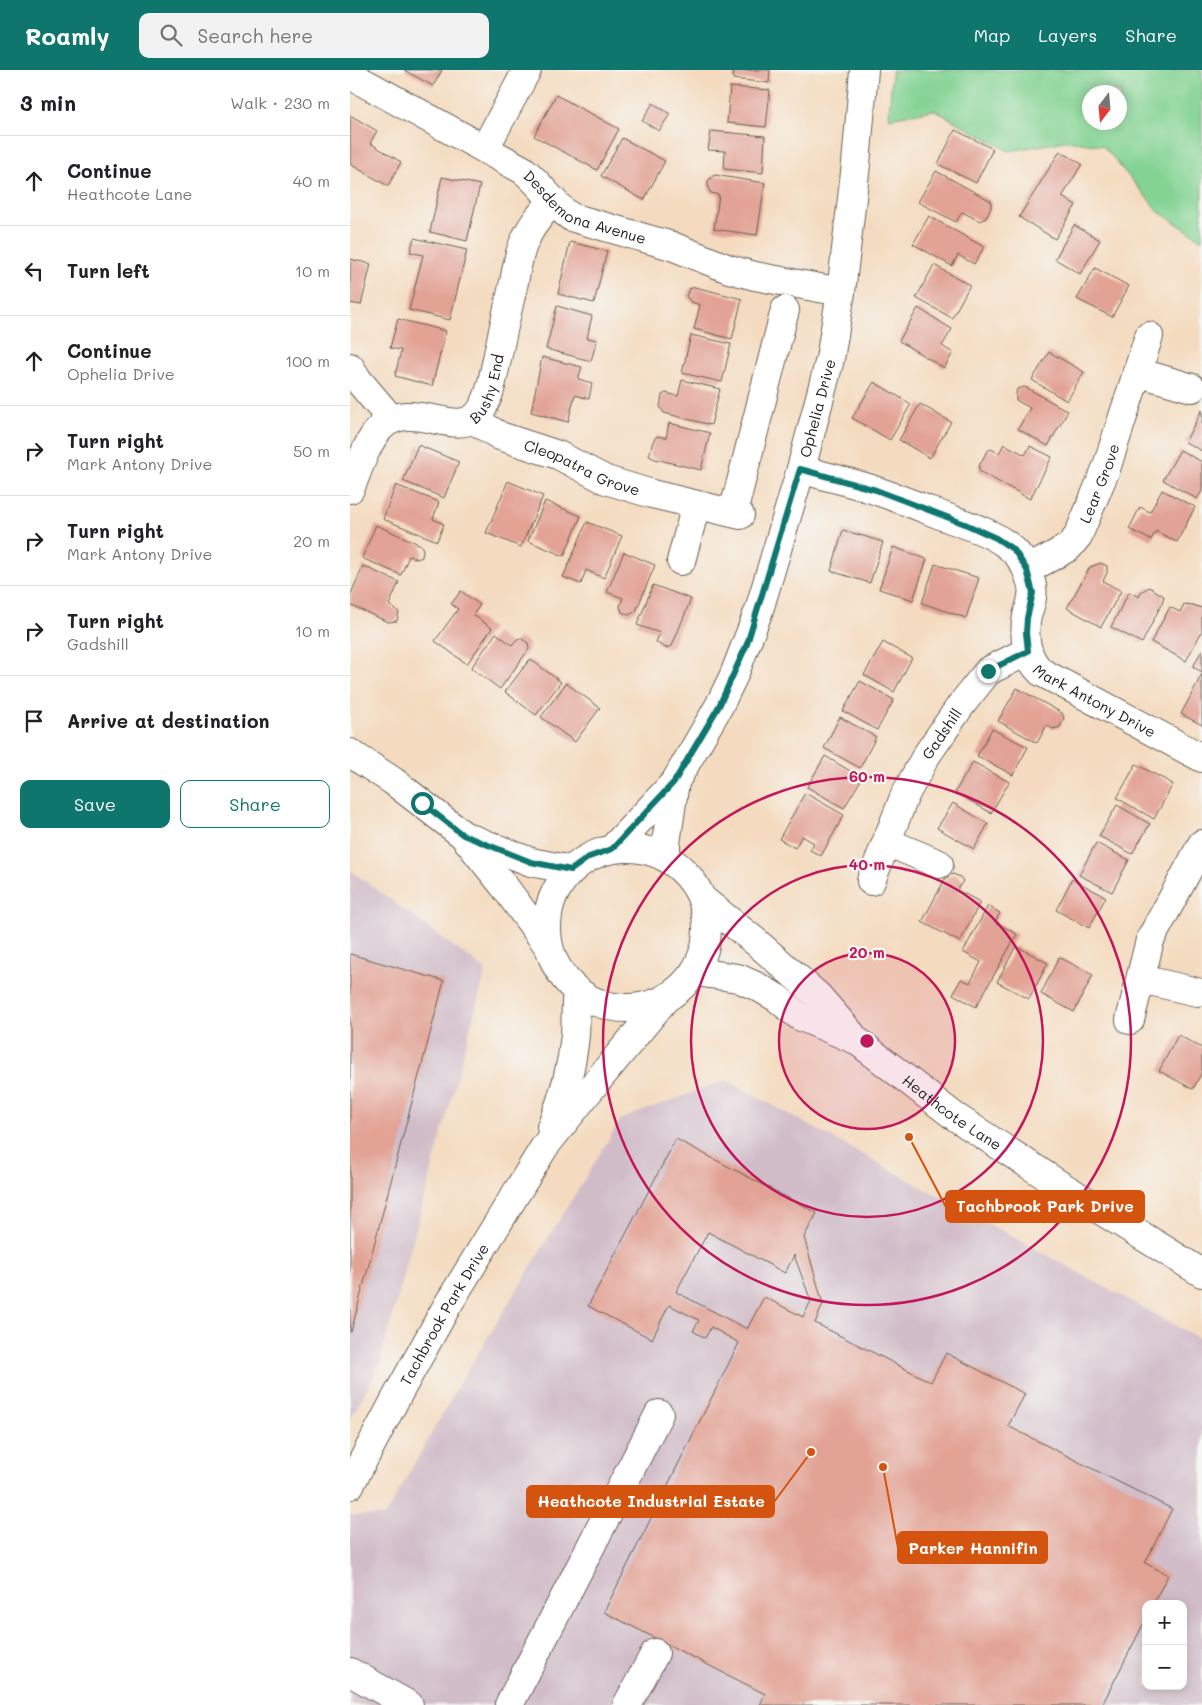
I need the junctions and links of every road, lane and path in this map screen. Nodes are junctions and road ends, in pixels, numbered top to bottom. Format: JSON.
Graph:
{"nodes":[{"id":1,"x":527,"y":70,"type":"edge"},
{"id":2,"x":864,"y":70,"type":"edge"},
{"id":3,"x":350,"y":75,"type":"edge"},
{"id":4,"x":484,"y":148,"type":"junction"},
{"id":5,"x":553,"y":201,"type":"junction"},
{"id":6,"x":841,"y":292,"type":"junction"},
{"id":7,"x":785,"y":310,"type":"dead end"},
{"id":8,"x":1149,"y":336,"type":"dead end"},
{"id":9,"x":350,"y":367,"type":"edge"},
{"id":10,"x":1137,"y":372,"type":"junction"},
{"id":11,"x":1192,"y":388,"type":"dead end"},
{"id":12,"x":392,"y":419,"type":"junction"},
{"id":13,"x":472,"y":419,"type":"junction"},
{"id":14,"x":800,"y":469,"type":"junction"},
{"id":15,"x":350,"y":489,"type":"edge"},
{"id":16,"x":696,"y":505,"type":"junction"},
{"id":17,"x":681,"y":561,"type":"dead end"},
{"id":18,"x":1027,"y":570,"type":"junction"},
{"id":19,"x":1028,"y":651,"type":"junction"},
{"id":20,"x":350,"y":753,"type":"edge"},
{"id":21,"x":1202,"y":758,"type":"edge"},
{"id":22,"x":674,"y":782,"type":"junction"},
{"id":23,"x":463,"y":835,"type":"junction"},
{"id":24,"x":887,"y":842,"type":"junction"},
{"id":25,"x":1202,"y":844,"type":"edge"},
{"id":26,"x":612,"y":849,"type":"junction"},
{"id":27,"x":666,"y":858,"type":"junction"},
{"id":28,"x":939,"y":864,"type":"dead end"},
{"id":29,"x":571,"y":870,"type":"junction"},
{"id":30,"x":871,"y":881,"type":"dead end"},
{"id":31,"x":702,"y":899,"type":"junction"},
{"id":32,"x":548,"y":946,"type":"junction"},
{"id":33,"x":695,"y":972,"type":"junction"},
{"id":34,"x":1141,"y":979,"type":"junction"},
{"id":35,"x":577,"y":992,"type":"junction"},
{"id":36,"x":1197,"y":992,"type":"dead end"},
{"id":37,"x":666,"y":998,"type":"junction"},
{"id":38,"x":1130,"y":1020,"type":"dead end"},
{"id":39,"x":856,"y":1040,"type":"junction"},
{"id":40,"x":545,"y":1146,"type":"junction"},
{"id":41,"x":1202,"y":1273,"type":"edge"},
{"id":42,"x":660,"y":1414,"type":"dead end"},
{"id":43,"x":350,"y":1484,"type":"edge"},
{"id":44,"x":655,"y":1653,"type":"dead end"},
{"id":45,"x":350,"y":1672,"type":"edge"},
{"id":46,"x":409,"y":1705,"type":"edge"},
{"id":47,"x":509,"y":1705,"type":"edge"},
{"id":48,"x":628,"y":1705,"type":"edge"}],
"edges":[{"from":1,"to":4,"type":"street"},
{"from":2,"to":6,"type":"street","name":"Ophelia Drive"},
{"from":3,"to":4,"type":"street","name":"Desdemona Avenue"},
{"from":4,"to":5,"type":"street","name":"Desdemona Avenue"},
{"from":5,"to":6,"type":"street","name":"Desdemona Avenue"},
{"from":5,"to":13,"type":"street","name":"Bushy End"},
{"from":6,"to":14,"type":"street","name":"Ophelia Drive"},
{"from":7,"to":16,"type":"street","name":"Cleopatra Grove"},
{"from":8,"to":10,"type":"street","name":"Lear Grove"},
{"from":9,"to":12,"type":"street"},
{"from":10,"to":11,"type":"street"},
{"from":10,"to":18,"type":"street","name":"Lear Grove"},
{"from":12,"to":13,"type":"street","name":"Bushy End"},
{"from":12,"to":15,"type":"street"},
{"from":13,"to":16,"type":"street","name":"Cleopatra Grove"},
{"from":14,"to":18,"type":"street","name":"Mark Antony Drive"},
{"from":14,"to":22,"type":"street","name":"Ophelia Drive"},
{"from":16,"to":17,"type":"street"},
{"from":18,"to":19,"type":"street","name":"Mark Antony Drive"},
{"from":19,"to":21,"type":"street","name":"Mark Antony Drive"},
{"from":19,"to":24,"type":"street","name":"Gadshill"},
{"from":20,"to":23,"type":"street"},
{"from":22,"to":26,"type":"street","name":"Ophelia Drive"},
{"from":22,"to":27,"type":"street","name":"Ophelia Drive"},
{"from":23,"to":29,"type":"street"},
{"from":23,"to":32,"type":"street"},
{"from":24,"to":28,"type":"street"},
{"from":24,"to":30,"type":"street","name":"Gadshill"},
{"from":25,"to":34,"type":"street"},
{"from":26,"to":27,"type":"street"},
{"from":26,"to":29,"type":"street"},
{"from":27,"to":31,"type":"street"},
{"from":29,"to":32,"type":"street"},
{"from":31,"to":33,"type":"street"},
{"from":31,"to":39,"type":"street"},
{"from":32,"to":35,"type":"street"},
{"from":33,"to":37,"type":"street"},
{"from":33,"to":39,"type":"street","name":"Heathcote Lane"},
{"from":34,"to":36,"type":"street"},
{"from":34,"to":38,"type":"street"},
{"from":35,"to":37,"type":"street"},
{"from":35,"to":40,"type":"street","name":"Tachbrook Park Drive"},
{"from":37,"to":40,"type":"street","name":"Tachbrook Park Drive"},
{"from":39,"to":41,"type":"street","name":"Heathcote Lane"},
{"from":40,"to":43,"type":"street","name":"Tachbrook Park Drive"},
{"from":42,"to":47,"type":"street"},
{"from":44,"to":48,"type":"street"},
{"from":45,"to":46,"type":"street"}]}
